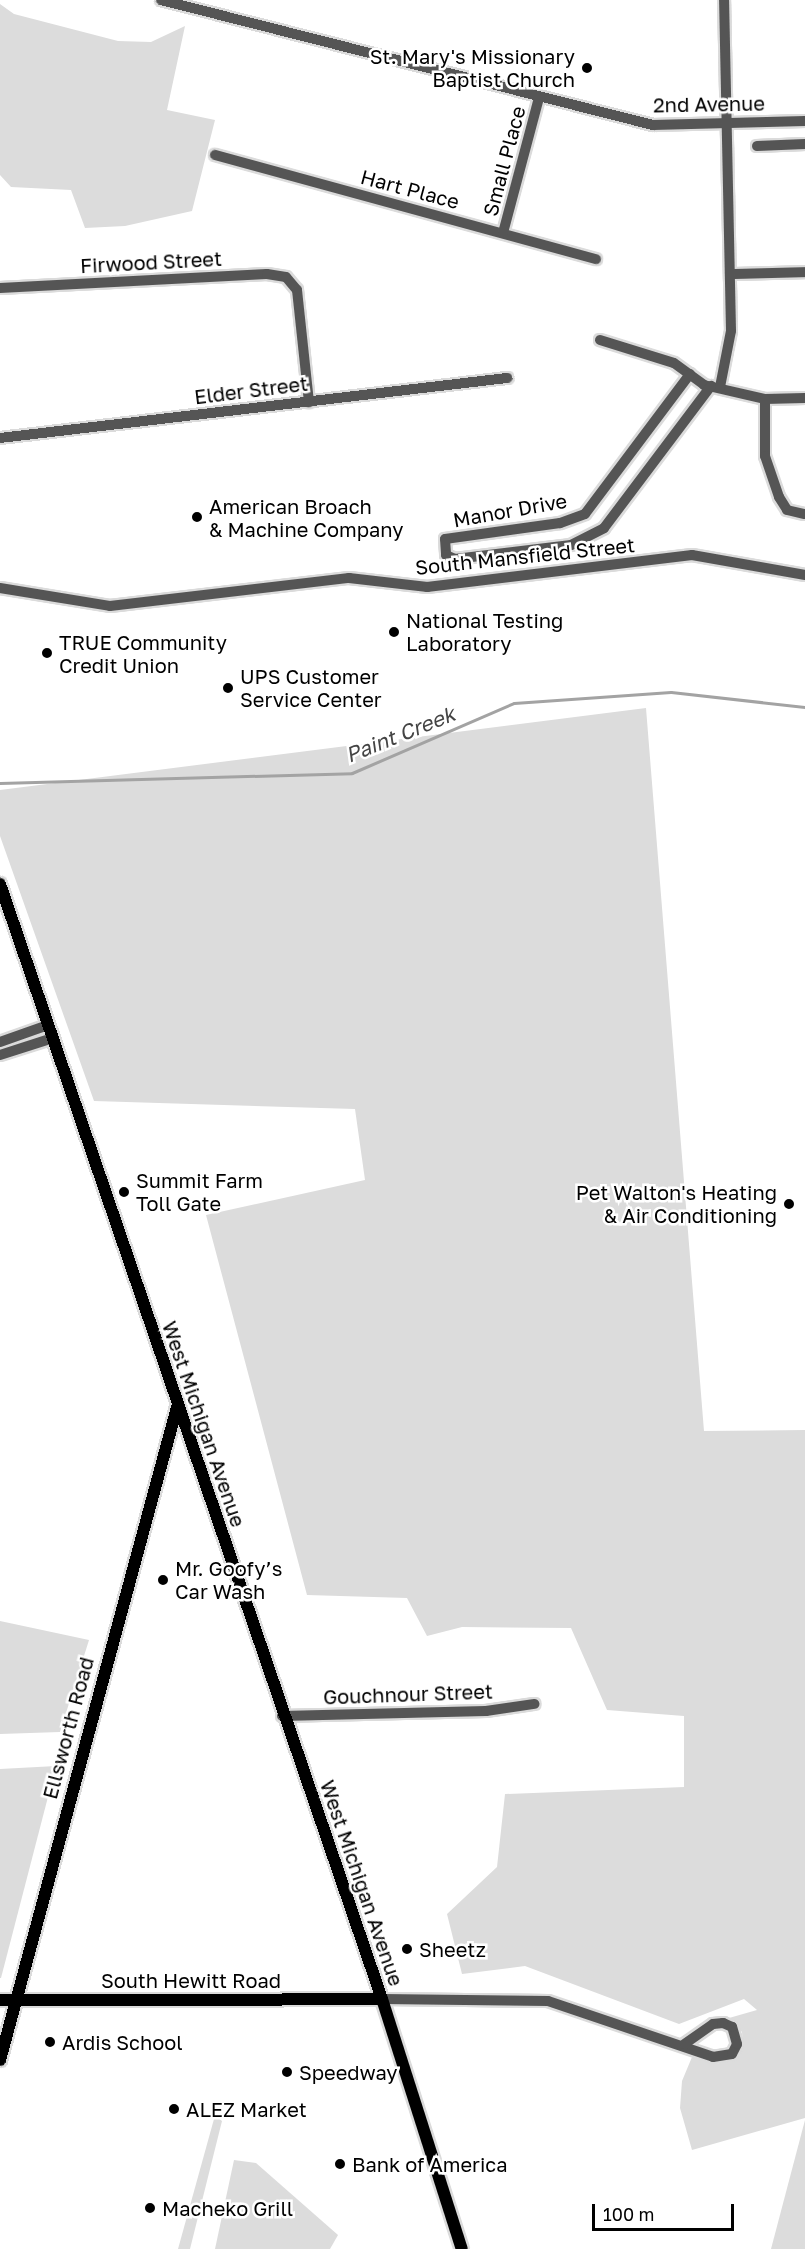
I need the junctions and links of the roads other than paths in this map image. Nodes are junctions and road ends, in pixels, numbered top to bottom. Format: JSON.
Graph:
{"nodes":[{"id":1,"x":162,"y":0,"type":"edge"},
{"id":2,"x":724,"y":0,"type":"edge"},
{"id":3,"x":181,"y":2,"type":"edge"},
{"id":4,"x":539,"y":98,"type":"junction"},
{"id":5,"x":805,"y":121,"type":"edge"},
{"id":6,"x":727,"y":124,"type":"junction"},
{"id":7,"x":805,"y":144,"type":"edge"},
{"id":8,"x":757,"y":146,"type":"dead end"},
{"id":9,"x":215,"y":155,"type":"dead end"},
{"id":10,"x":503,"y":233,"type":"junction"},
{"id":11,"x":596,"y":259,"type":"dead end"},
{"id":12,"x":805,"y":272,"type":"edge"},
{"id":13,"x":730,"y":274,"type":"junction"},
{"id":14,"x":0,"y":288,"type":"edge"},
{"id":15,"x":600,"y":340,"type":"dead end"},
{"id":16,"x":690,"y":374,"type":"junction"},
{"id":17,"x":507,"y":378,"type":"dead end"},
{"id":18,"x":715,"y":386,"type":"junction"},
{"id":19,"x":805,"y":398,"type":"edge"},
{"id":20,"x":765,"y":399,"type":"junction"},
{"id":21,"x":309,"y":402,"type":"junction"},
{"id":22,"x":0,"y":438,"type":"edge"},
{"id":23,"x":805,"y":514,"type":"edge"},
{"id":24,"x":805,"y":575,"type":"edge"},
{"id":25,"x":0,"y":588,"type":"edge"},
{"id":26,"x":0,"y":884,"type":"edge"},
{"id":27,"x":48,"y":1025,"type":"junction"},
{"id":28,"x":53,"y":1038,"type":"junction"},
{"id":29,"x":0,"y":1042,"type":"edge"},
{"id":30,"x":0,"y":1055,"type":"edge"},
{"id":31,"x":177,"y":1407,"type":"junction"},
{"id":32,"x":534,"y":1704,"type":"dead end"},
{"id":33,"x":282,"y":1716,"type":"junction"},
{"id":34,"x":382,"y":1999,"type":"junction"},
{"id":35,"x":0,"y":2000,"type":"edge"},
{"id":36,"x":15,"y":2000,"type":"junction"},
{"id":37,"x":684,"y":2044,"type":"junction"},
{"id":38,"x":0,"y":2060,"type":"edge"},
{"id":39,"x":462,"y":2249,"type":"edge"}],
"edges":[{"from":1,"to":3,"type":"street","name":"2nd Avenue"},
{"from":2,"to":6,"type":"street","name":"Manor Drive"},
{"from":3,"to":4,"type":"street","name":"2nd Avenue"},
{"from":4,"to":6,"type":"street","name":"2nd Avenue"},
{"from":4,"to":10,"type":"street","name":"Small Place"},
{"from":5,"to":6,"type":"street","name":"2nd Avenue"},
{"from":6,"to":13,"type":"street","name":"Manor Drive"},
{"from":7,"to":8,"type":"street"},
{"from":9,"to":10,"type":"street","name":"Hart Place"},
{"from":10,"to":11,"type":"street","name":"Hart Place"},
{"from":12,"to":13,"type":"street"},
{"from":13,"to":18,"type":"street","name":"Manor Drive"},
{"from":14,"to":21,"type":"street","name":"Firwood Street"},
{"from":15,"to":16,"type":"street"},
{"from":16,"to":18,"type":"street"},
{"from":16,"to":18,"type":"street","name":"Manor Drive"},
{"from":17,"to":21,"type":"street","name":"Elder Street"},
{"from":18,"to":20,"type":"street"},
{"from":19,"to":20,"type":"street"},
{"from":20,"to":23,"type":"street"},
{"from":21,"to":22,"type":"street","name":"Elder Street"},
{"from":24,"to":25,"type":"street","name":"South Mansfield Street"},
{"from":26,"to":27,"type":"main road","name":"West Michigan Avenue"},
{"from":27,"to":28,"type":"main road","name":"West Michigan Avenue"},
{"from":27,"to":29,"type":"street"},
{"from":28,"to":30,"type":"street"},
{"from":28,"to":31,"type":"main road","name":"West Michigan Avenue"},
{"from":31,"to":33,"type":"main road","name":"West Michigan Avenue"},
{"from":31,"to":36,"type":"main road","name":"Ellsworth Road"},
{"from":32,"to":33,"type":"street","name":"Gouchnour Street"},
{"from":33,"to":34,"type":"main road","name":"West Michigan Avenue"},
{"from":34,"to":36,"type":"main road","name":"South Hewitt Road"},
{"from":34,"to":37,"type":"street"},
{"from":34,"to":39,"type":"main road","name":"West Michigan Avenue"},
{"from":35,"to":36,"type":"main road","name":"South Hewitt Road"},
{"from":36,"to":38,"type":"main road","name":"Ellsworth Road"},
{"from":37,"to":37,"type":"street"}]}
